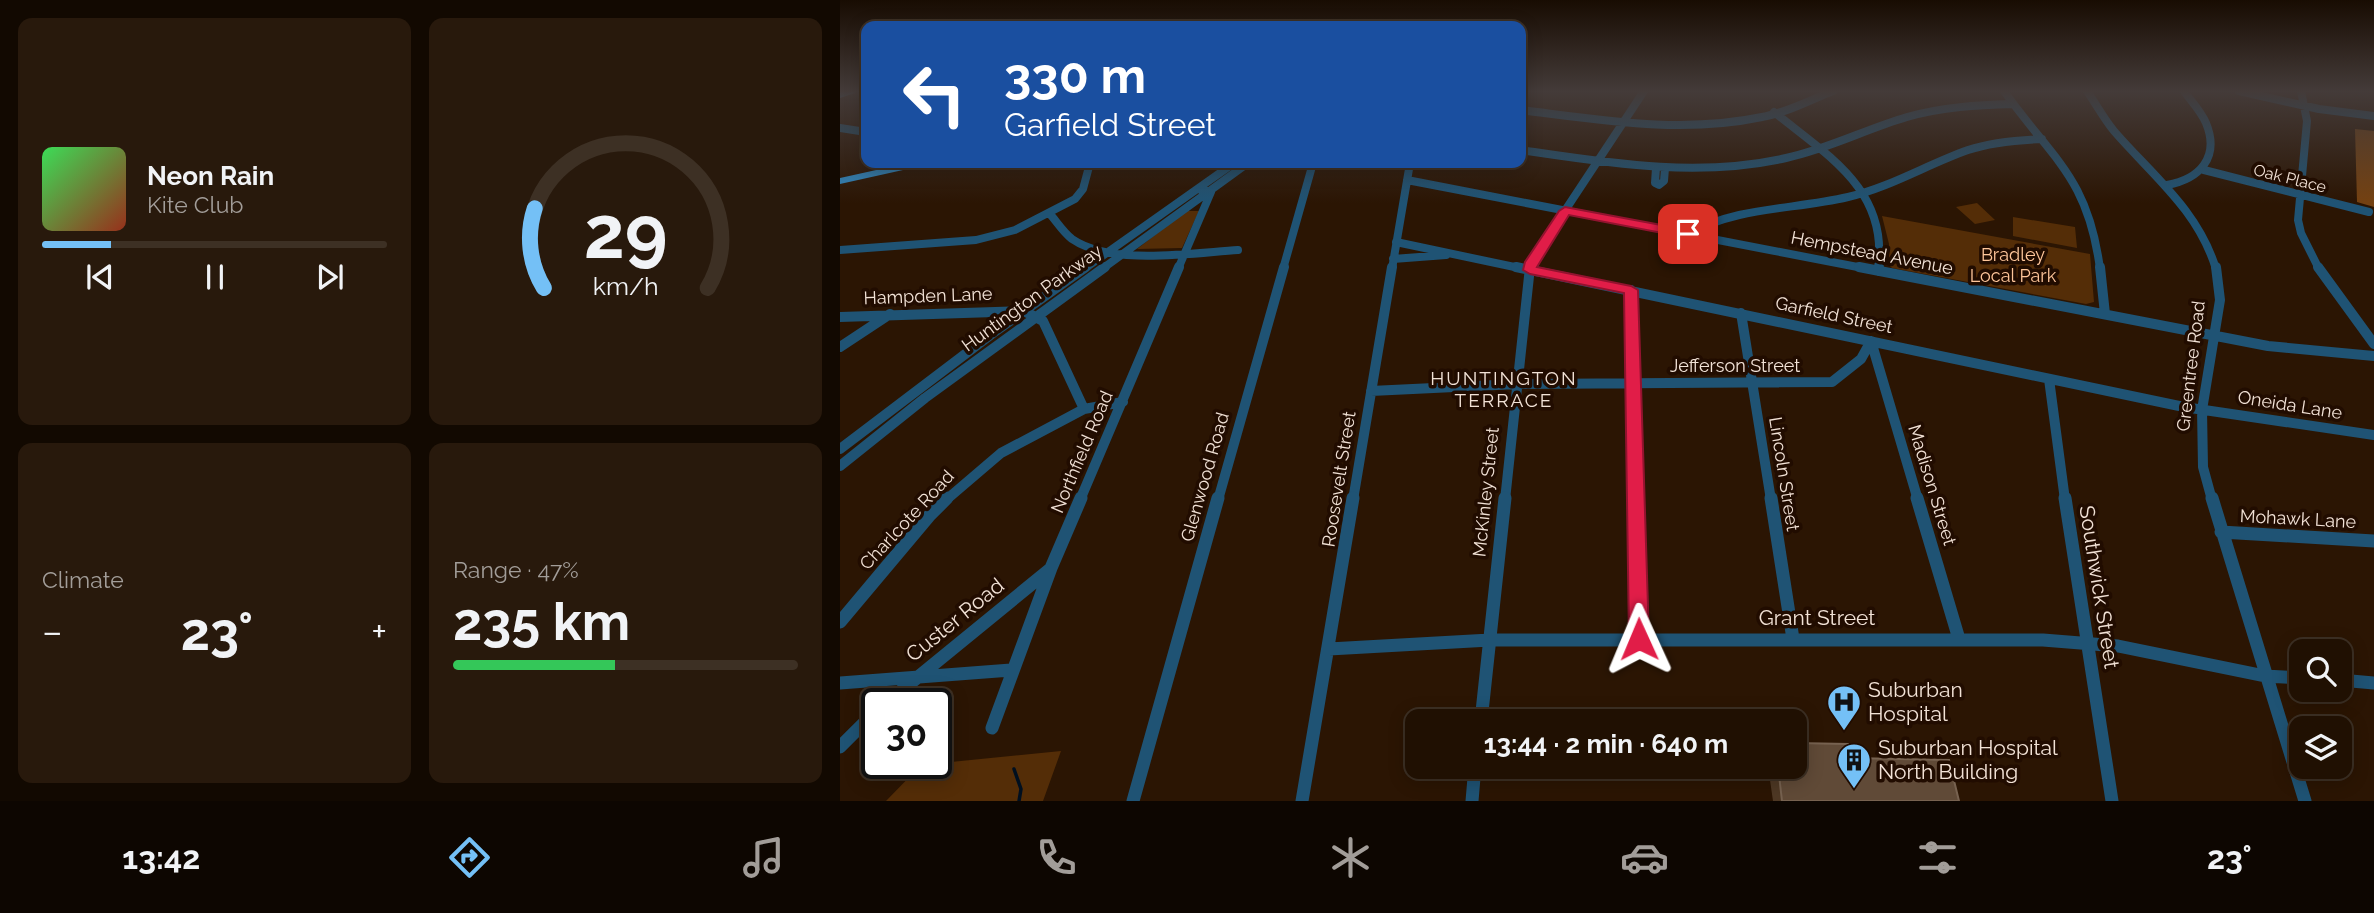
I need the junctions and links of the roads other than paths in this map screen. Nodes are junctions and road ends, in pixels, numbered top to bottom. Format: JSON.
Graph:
{"nodes":[{"id":1,"x":842,"y":128,"type":"edge"},
{"id":2,"x":1620,"y":128,"type":"edge"},
{"id":3,"x":1794,"y":128,"type":"edge"},
{"id":4,"x":1880,"y":128,"type":"edge"},
{"id":5,"x":2034,"y":128,"type":"edge"},
{"id":6,"x":2112,"y":128,"type":"edge"},
{"id":7,"x":2207,"y":128,"type":"edge"},
{"id":8,"x":2304,"y":128,"type":"edge"},
{"id":9,"x":861,"y":131,"type":"edge"},
{"id":10,"x":2042,"y":138,"type":"junction"},
{"id":11,"x":1818,"y":150,"type":"junction"},
{"id":12,"x":1526,"y":151,"type":"edge"},
{"id":13,"x":1597,"y":162,"type":"junction"},
{"id":14,"x":898,"y":168,"type":"edge"},
{"id":15,"x":1089,"y":168,"type":"edge"},
{"id":16,"x":1229,"y":168,"type":"edge"},
{"id":17,"x":1240,"y":168,"type":"edge"},
{"id":18,"x":1312,"y":168,"type":"edge"},
{"id":19,"x":1409,"y":168,"type":"edge"},
{"id":20,"x":2204,"y":170,"type":"junction"},
{"id":21,"x":1407,"y":180,"type":"junction"},
{"id":22,"x":840,"y":181,"type":"edge"},
{"id":23,"x":2167,"y":185,"type":"junction"},
{"id":24,"x":1205,"y":190,"type":"junction"},
{"id":25,"x":1862,"y":193,"type":"junction"},
{"id":26,"x":2300,"y":195,"type":"junction"},
{"id":27,"x":1565,"y":211,"type":"junction"},
{"id":28,"x":2369,"y":212,"type":"dead end"},
{"id":29,"x":1050,"y":214,"type":"junction"},
{"id":30,"x":1688,"y":234,"type":"junction"},
{"id":31,"x":1396,"y":242,"type":"junction"},
{"id":32,"x":840,"y":250,"type":"edge"},
{"id":33,"x":1238,"y":250,"type":"dead end"},
{"id":34,"x":1110,"y":252,"type":"junction"},
{"id":35,"x":1186,"y":253,"type":"junction"},
{"id":36,"x":1124,"y":254,"type":"junction"},
{"id":37,"x":1460,"y":254,"type":"junction"},
{"id":38,"x":1393,"y":259,"type":"junction"},
{"id":39,"x":1530,"y":270,"type":"junction"},
{"id":40,"x":1878,"y":271,"type":"junction"},
{"id":41,"x":1631,"y":290,"type":"junction"},
{"id":42,"x":1024,"y":311,"type":"junction"},
{"id":43,"x":1741,"y":313,"type":"junction"},
{"id":44,"x":891,"y":314,"type":"junction"},
{"id":45,"x":2105,"y":314,"type":"junction"},
{"id":46,"x":1038,"y":316,"type":"junction"},
{"id":47,"x":840,"y":317,"type":"edge"},
{"id":48,"x":2214,"y":335,"type":"junction"},
{"id":49,"x":1871,"y":341,"type":"junction"},
{"id":50,"x":2374,"y":344,"type":"edge"},
{"id":51,"x":840,"y":347,"type":"edge"},
{"id":52,"x":2374,"y":356,"type":"edge"},
{"id":53,"x":2049,"y":379,"type":"junction"},
{"id":54,"x":1517,"y":384,"type":"junction"},
{"id":55,"x":1632,"y":384,"type":"junction"},
{"id":56,"x":1752,"y":384,"type":"junction"},
{"id":57,"x":1371,"y":391,"type":"junction"},
{"id":58,"x":1123,"y":402,"type":"junction"},
{"id":59,"x":1084,"y":409,"type":"junction"},
{"id":60,"x":2202,"y":410,"type":"junction"},
{"id":61,"x":2374,"y":435,"type":"edge"},
{"id":62,"x":840,"y":449,"type":"edge"},
{"id":63,"x":840,"y":466,"type":"edge"},
{"id":64,"x":2221,"y":532,"type":"junction"},
{"id":65,"x":2374,"y":541,"type":"edge"},
{"id":66,"x":1051,"y":568,"type":"junction"},
{"id":67,"x":840,"y":622,"type":"edge"},
{"id":68,"x":1639,"y":639,"type":"junction"},
{"id":69,"x":1793,"y":639,"type":"junction"},
{"id":70,"x":1959,"y":639,"type":"junction"},
{"id":71,"x":1490,"y":640,"type":"junction"},
{"id":72,"x":2088,"y":643,"type":"junction"},
{"id":73,"x":1329,"y":649,"type":"junction"},
{"id":74,"x":1011,"y":670,"type":"junction"},
{"id":75,"x":2265,"y":676,"type":"junction"},
{"id":76,"x":2289,"y":677,"type":"edge"},
{"id":77,"x":915,"y":678,"type":"junction"},
{"id":78,"x":2352,"y":681,"type":"edge"},
{"id":79,"x":2374,"y":682,"type":"edge"},
{"id":80,"x":840,"y":683,"type":"edge"},
{"id":81,"x":903,"y":688,"type":"edge"},
{"id":82,"x":1481,"y":709,"type":"edge"},
{"id":83,"x":861,"y":726,"type":"edge"},
{"id":84,"x":992,"y":727,"type":"dead end"},
{"id":85,"x":840,"y":747,"type":"edge"},
{"id":86,"x":1474,"y":779,"type":"edge"},
{"id":87,"x":1133,"y":801,"type":"edge"},
{"id":88,"x":1301,"y":801,"type":"edge"},
{"id":89,"x":1472,"y":801,"type":"edge"},
{"id":90,"x":2112,"y":801,"type":"edge"},
{"id":91,"x":2305,"y":801,"type":"edge"}],
"edges":[{"from":1,"to":9,"type":"street"},
{"from":2,"to":13,"type":"street","name":"McKinley Street"},
{"from":3,"to":11,"type":"street"},
{"from":4,"to":11,"type":"street"},
{"from":5,"to":10,"type":"street"},
{"from":6,"to":23,"type":"street","name":"Greentree Road"},
{"from":7,"to":20,"type":"street"},
{"from":8,"to":26,"type":"street"},
{"from":10,"to":25,"type":"street"},
{"from":10,"to":45,"type":"street"},
{"from":11,"to":13,"type":"street"},
{"from":11,"to":25,"type":"street"},
{"from":12,"to":13,"type":"street"},
{"from":13,"to":27,"type":"street","name":"McKinley Street"},
{"from":14,"to":22,"type":"main road"},
{"from":15,"to":29,"type":"street"},
{"from":16,"to":24,"type":"street","name":"Huntington Parkway"},
{"from":17,"to":24,"type":"street","name":"Huntington Parkway"},
{"from":18,"to":87,"type":"street","name":"Glenwood Road"},
{"from":19,"to":21,"type":"street","name":"Roosevelt Street"},
{"from":20,"to":23,"type":"street"},
{"from":20,"to":26,"type":"street","name":"Oak Place"},
{"from":21,"to":27,"type":"street","name":"Hempstead Avenue"},
{"from":21,"to":31,"type":"street","name":"Roosevelt Street"},
{"from":23,"to":48,"type":"street","name":"Greentree Road"},
{"from":24,"to":34,"type":"street","name":"Huntington Parkway"},
{"from":24,"to":35,"type":"street","name":"Northfield Road"},
{"from":24,"to":36,"type":"street","name":"Huntington Parkway"},
{"from":25,"to":30,"type":"street"},
{"from":25,"to":40,"type":"street"},
{"from":26,"to":28,"type":"street","name":"Oak Place"},
{"from":26,"to":50,"type":"street"},
{"from":27,"to":30,"type":"street","name":"Hempstead Avenue"},
{"from":27,"to":39,"type":"street","name":"McKinley Street"},
{"from":29,"to":32,"type":"street"},
{"from":29,"to":34,"type":"street"},
{"from":30,"to":40,"type":"street","name":"Hempstead Avenue"},
{"from":31,"to":37,"type":"street","name":"Garfield Street"},
{"from":31,"to":38,"type":"street","name":"Roosevelt Street"},
{"from":33,"to":35,"type":"street"},
{"from":34,"to":36,"type":"street"},
{"from":34,"to":42,"type":"street","name":"Huntington Parkway"},
{"from":35,"to":36,"type":"street"},
{"from":35,"to":58,"type":"street","name":"Northfield Road"},
{"from":36,"to":46,"type":"street","name":"Huntington Parkway"},
{"from":37,"to":38,"type":"street","name":"Garfield Street"},
{"from":37,"to":39,"type":"street","name":"Garfield Street"},
{"from":38,"to":57,"type":"street","name":"Roosevelt Street"},
{"from":39,"to":41,"type":"street","name":"Garfield Street"},
{"from":39,"to":54,"type":"street","name":"McKinley Street"},
{"from":40,"to":45,"type":"street","name":"Hempstead Avenue"},
{"from":41,"to":43,"type":"street","name":"Garfield Street"},
{"from":41,"to":55,"type":"street"},
{"from":42,"to":44,"type":"street","name":"Hampden Lane"},
{"from":42,"to":46,"type":"street","name":"Hampden Lane"},
{"from":42,"to":62,"type":"street","name":"Huntington Parkway"},
{"from":43,"to":49,"type":"street","name":"Garfield Street"},
{"from":43,"to":56,"type":"street","name":"Lincoln Street"},
{"from":44,"to":47,"type":"street","name":"Hampden Lane"},
{"from":44,"to":51,"type":"street"},
{"from":45,"to":48,"type":"street","name":"Hempstead Avenue"},
{"from":46,"to":59,"type":"street"},
{"from":46,"to":63,"type":"street","name":"Huntington Parkway"},
{"from":48,"to":52,"type":"street","name":"Hempstead Avenue"},
{"from":48,"to":60,"type":"street","name":"Greentree Road"},
{"from":49,"to":53,"type":"street","name":"Garfield Street"},
{"from":49,"to":56,"type":"street","name":"Jefferson Street"},
{"from":49,"to":70,"type":"street","name":"Madison Street"},
{"from":53,"to":60,"type":"street","name":"Garfield Street"},
{"from":53,"to":72,"type":"street","name":"Southwick Street"},
{"from":54,"to":55,"type":"street","name":"Jefferson Street"},
{"from":54,"to":57,"type":"street","name":"Jefferson Street"},
{"from":54,"to":71,"type":"street","name":"McKinley Street"},
{"from":55,"to":56,"type":"street","name":"Jefferson Street"},
{"from":55,"to":68,"type":"street"},
{"from":56,"to":69,"type":"street","name":"Lincoln Street"},
{"from":57,"to":73,"type":"street","name":"Roosevelt Street"},
{"from":58,"to":59,"type":"street","name":"Charlcote Road"},
{"from":58,"to":66,"type":"street","name":"Northfield Road"},
{"from":59,"to":67,"type":"street","name":"Charlcote Road"},
{"from":60,"to":61,"type":"street","name":"Oneida Lane"},
{"from":60,"to":64,"type":"street","name":"Greentree Road"},
{"from":64,"to":65,"type":"street","name":"Mohawk Lane"},
{"from":64,"to":75,"type":"street","name":"Greentree Road"},
{"from":66,"to":74,"type":"street","name":"Northfield Road"},
{"from":66,"to":77,"type":"street","name":"Custer Road"},
{"from":68,"to":69,"type":"street","name":"Grant Street"},
{"from":68,"to":71,"type":"street","name":"Grant Street"},
{"from":69,"to":70,"type":"street","name":"Grant Street"},
{"from":70,"to":72,"type":"street","name":"Grant Street"},
{"from":71,"to":73,"type":"street","name":"Grant Street"},
{"from":71,"to":82,"type":"street","name":"McKinley Street"},
{"from":72,"to":75,"type":"street","name":"Grant Street"},
{"from":72,"to":90,"type":"street","name":"Southwick Street"},
{"from":73,"to":88,"type":"street","name":"Roosevelt Street"},
{"from":74,"to":77,"type":"street"},
{"from":74,"to":84,"type":"street","name":"Northfield Road"},
{"from":75,"to":76,"type":"street","name":"Grant Street"},
{"from":75,"to":91,"type":"street","name":"Greentree Road"},
{"from":77,"to":80,"type":"street"},
{"from":77,"to":81,"type":"street","name":"Custer Road"},
{"from":78,"to":79,"type":"street"},
{"from":83,"to":85,"type":"street"},
{"from":86,"to":89,"type":"street"}]}
